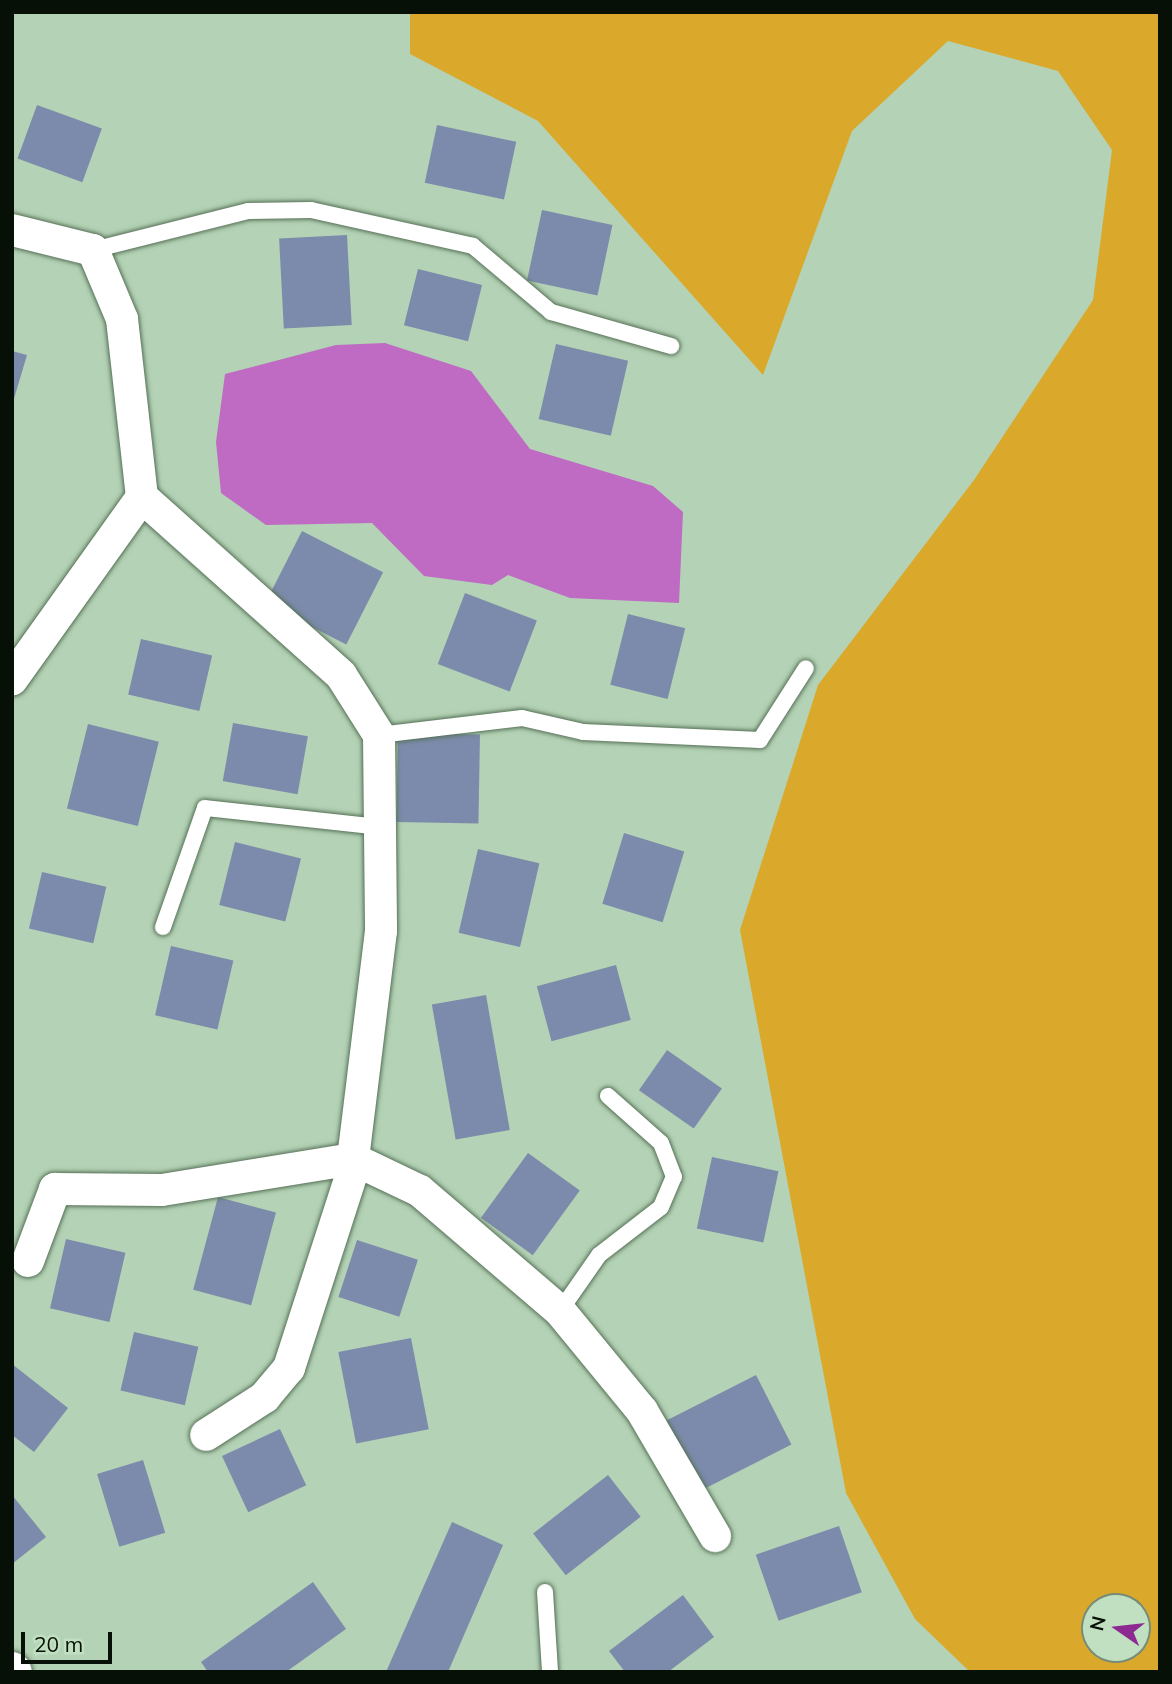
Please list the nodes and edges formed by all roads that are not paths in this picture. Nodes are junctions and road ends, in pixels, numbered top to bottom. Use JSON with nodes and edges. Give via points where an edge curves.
{"nodes":[{"id":1,"x":12,"y":230,"type":"edge"},
{"id":2,"x":93,"y":250,"type":"junction"},
{"id":3,"x":671,"y":345,"type":"dead end"},
{"id":4,"x":142,"y":497,"type":"junction"},
{"id":5,"x":806,"y":668,"type":"dead end"},
{"id":6,"x":12,"y":679,"type":"edge"},
{"id":7,"x":379,"y":735,"type":"junction"},
{"id":8,"x":380,"y":827,"type":"junction"},
{"id":9,"x":163,"y":927,"type":"dead end"},
{"id":10,"x":608,"y":1096,"type":"dead end"},
{"id":11,"x":353,"y":1159,"type":"junction"},
{"id":12,"x":28,"y":1261,"type":"dead end"},
{"id":13,"x":560,"y":1311,"type":"junction"},
{"id":14,"x":206,"y":1435,"type":"dead end"},
{"id":15,"x":715,"y":1536,"type":"dead end"},
{"id":16,"x":545,"y":1592,"type":"dead end"},
{"id":17,"x":550,"y":1672,"type":"edge"}],
"edges":[{"from":1,"to":2,"type":"street"},
{"from":2,"to":3,"type":"lane","via":[[248,211],[311,210],[473,246],[551,312]]},
{"from":2,"to":4,"type":"street","via":[[122,319]]},
{"from":4,"to":6,"type":"street"},
{"from":4,"to":7,"type":"street","via":[[341,675]]},
{"from":5,"to":7,"type":"lane","via":[[760,740],[583,732],[522,718]]},
{"from":7,"to":8,"type":"street"},
{"from":8,"to":9,"type":"lane","via":[[205,808]]},
{"from":8,"to":11,"type":"street","via":[[381,931]]},
{"from":10,"to":13,"type":"lane","via":[[661,1143],[674,1177],[660,1207],[599,1255]]},
{"from":11,"to":12,"type":"street","via":[[162,1190],[55,1189]]},
{"from":11,"to":13,"type":"street","via":[[419,1191]]},
{"from":11,"to":14,"type":"street","via":[[289,1368],[265,1397]]},
{"from":13,"to":15,"type":"street","via":[[642,1411]]},
{"from":16,"to":17,"type":"lane"}]}
